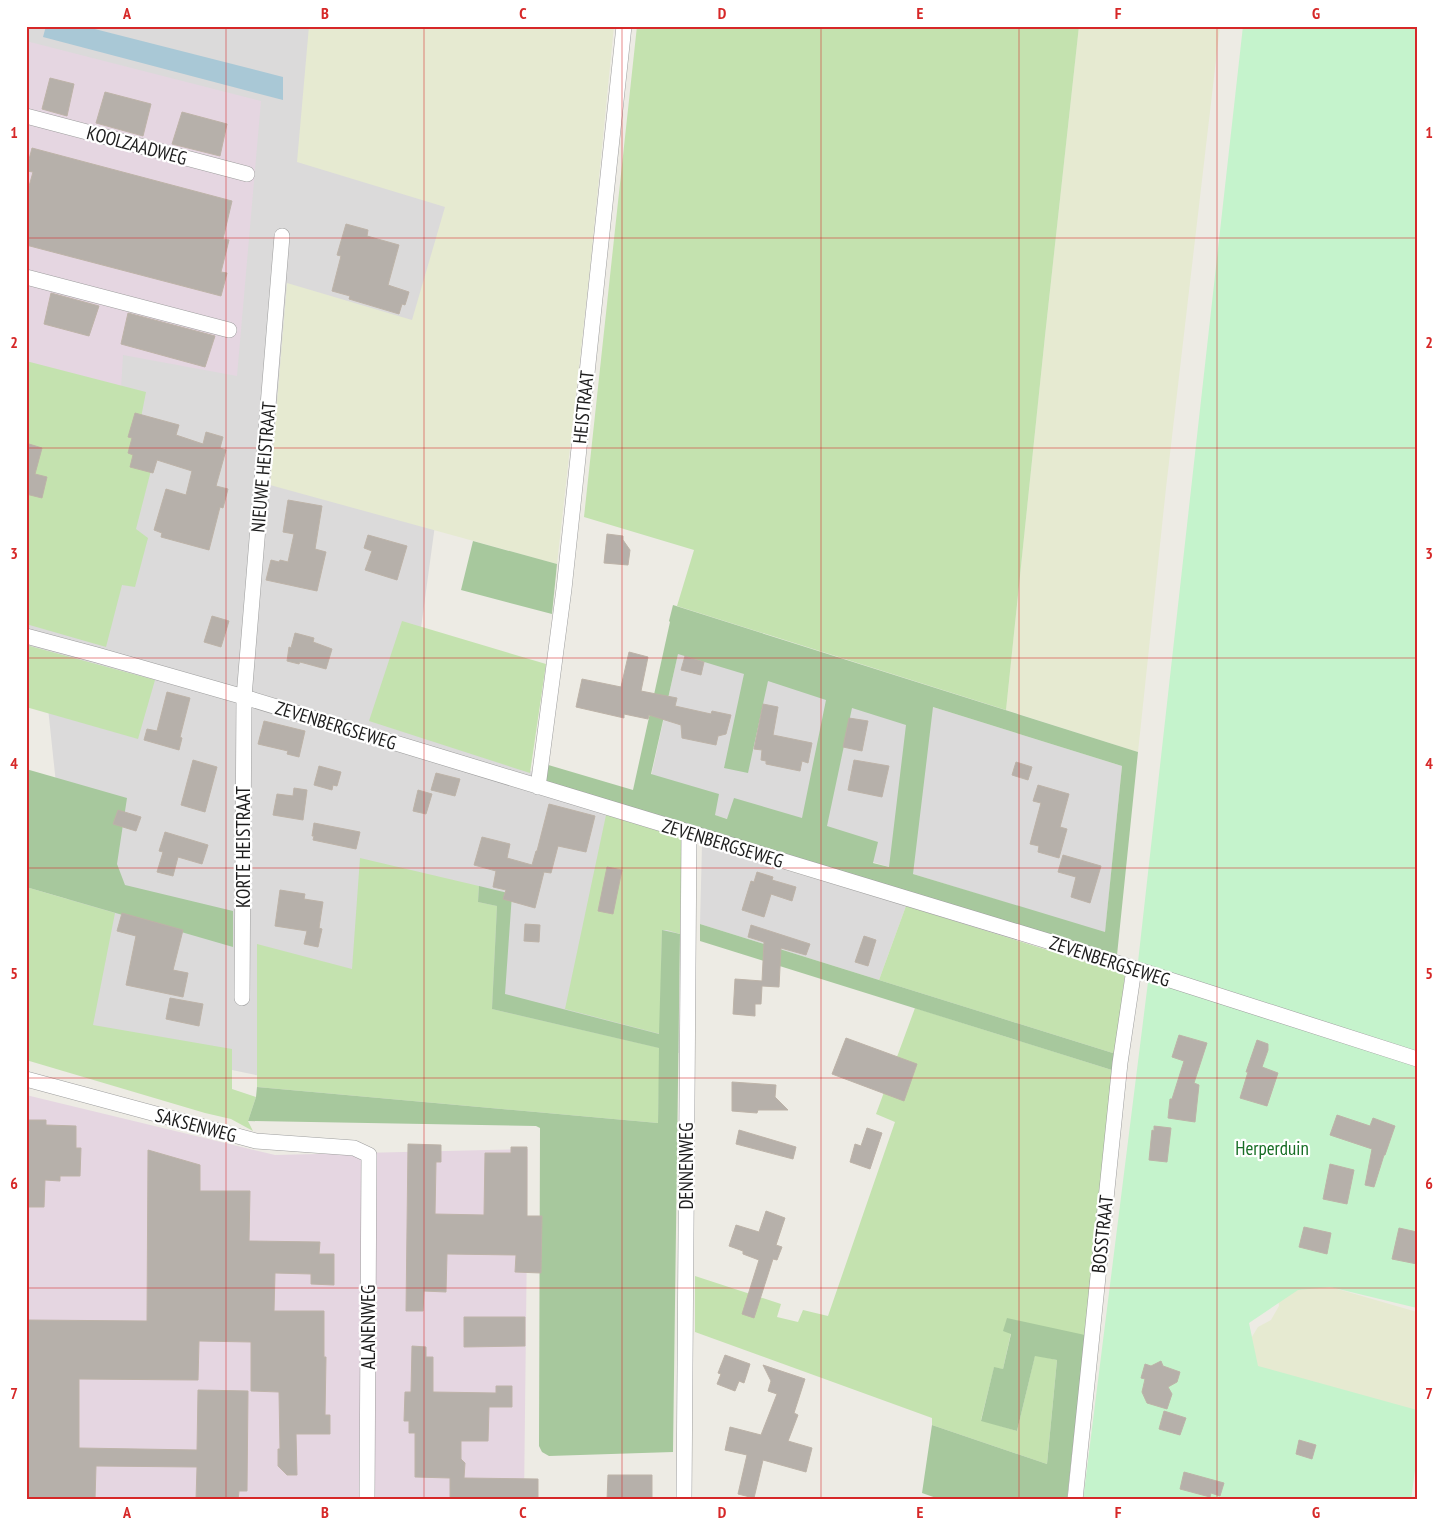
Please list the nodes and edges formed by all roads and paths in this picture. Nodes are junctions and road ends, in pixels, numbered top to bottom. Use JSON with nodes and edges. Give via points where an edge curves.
{"nodes":[{"id":1,"x":624,"y":26,"type":"edge"},
{"id":2,"x":26,"y":116,"type":"edge"},
{"id":3,"x":247,"y":174,"type":"dead end"},
{"id":4,"x":282,"y":236,"type":"dead end"},
{"id":5,"x":26,"y":277,"type":"edge"},
{"id":6,"x":229,"y":330,"type":"dead end"},
{"id":7,"x":26,"y":636,"type":"edge"},
{"id":8,"x":244,"y":697,"type":"junction"},
{"id":9,"x":538,"y":786,"type":"junction"},
{"id":10,"x":689,"y":832,"type":"junction"},
{"id":11,"x":1134,"y":969,"type":"junction"},
{"id":12,"x":242,"y":998,"type":"dead end"},
{"id":13,"x":1417,"y":1059,"type":"edge"},
{"id":14,"x":26,"y":1079,"type":"edge"},
{"id":15,"x":369,"y":1155,"type":"joint"},
{"id":16,"x":367,"y":1500,"type":"edge"},
{"id":17,"x":684,"y":1500,"type":"edge"},
{"id":18,"x":1075,"y":1500,"type":"edge"}],
"edges":[{"from":1,"to":9,"type":"street","name":"HEISTRAAT","via":[[565,579]]},
{"from":2,"to":3,"type":"street","name":"KOOLZAADWEG"},
{"from":4,"to":8,"type":"street","name":"NIEUWE HEISTRAAT"},
{"from":5,"to":6,"type":"street"},
{"from":7,"to":8,"type":"street","name":"ZEVENBERGSEWEG"},
{"from":8,"to":9,"type":"street","name":"ZEVENBERGSEWEG"},
{"from":8,"to":12,"type":"street","name":"KORTE HEISTRAAT"},
{"from":9,"to":10,"type":"street","name":"ZEVENBERGSEWEG"},
{"from":10,"to":11,"type":"street","name":"ZEVENBERGSEWEG"},
{"from":10,"to":17,"type":"street","name":"DENNENWEG"},
{"from":11,"to":13,"type":"street","name":"ZEVENBERGSEWEG"},
{"from":11,"to":18,"type":"street","name":"BOSSTRAAT","via":[[1120,1063]]},
{"from":14,"to":15,"type":"street","name":"SAKSENWEG","via":[[256,1141],[354,1148]]},
{"from":15,"to":16,"type":"street","name":"ALANENWEG"}]}
